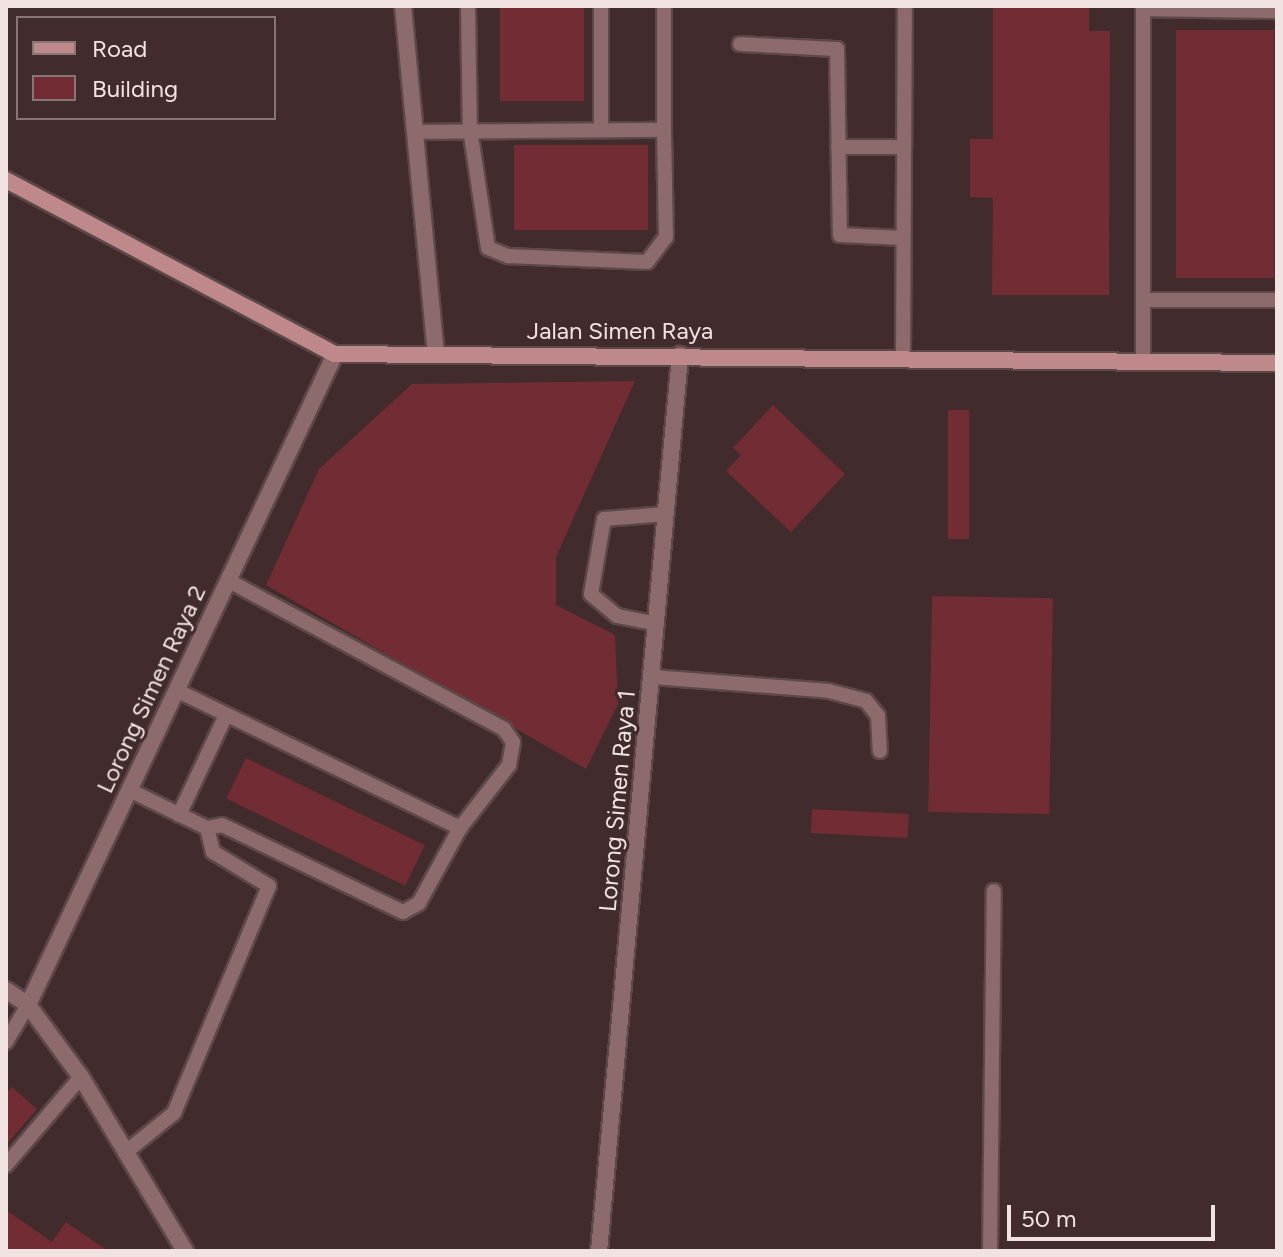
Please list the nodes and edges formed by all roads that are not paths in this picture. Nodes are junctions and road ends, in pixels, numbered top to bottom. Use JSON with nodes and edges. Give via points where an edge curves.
{"nodes":[{"id":1,"x":403,"y":6,"type":"edge"},
{"id":2,"x":468,"y":6,"type":"edge"},
{"id":3,"x":601,"y":6,"type":"edge"},
{"id":4,"x":664,"y":6,"type":"edge"},
{"id":5,"x":905,"y":6,"type":"edge"},
{"id":6,"x":1143,"y":8,"type":"edge"},
{"id":7,"x":1277,"y":11,"type":"edge"},
{"id":8,"x":740,"y":44,"type":"dead end"},
{"id":9,"x":470,"y":129,"type":"junction"},
{"id":10,"x":601,"y":130,"type":"junction"},
{"id":11,"x":664,"y":130,"type":"junction"},
{"id":12,"x":415,"y":132,"type":"junction"},
{"id":13,"x":838,"y":147,"type":"junction"},
{"id":14,"x":904,"y":147,"type":"junction"},
{"id":15,"x":6,"y":180,"type":"edge"},
{"id":16,"x":903,"y":238,"type":"junction"},
{"id":17,"x":1143,"y":300,"type":"junction"},
{"id":18,"x":1277,"y":300,"type":"edge"},
{"id":19,"x":335,"y":354,"type":"junction"},
{"id":20,"x":436,"y":354,"type":"junction"},
{"id":21,"x":680,"y":355,"type":"junction"},
{"id":22,"x":903,"y":358,"type":"junction"},
{"id":23,"x":1143,"y":361,"type":"junction"},
{"id":24,"x":1277,"y":363,"type":"edge"},
{"id":25,"x":666,"y":514,"type":"junction"},
{"id":26,"x":229,"y":581,"type":"junction"},
{"id":27,"x":657,"y":624,"type":"junction"},
{"id":28,"x":653,"y":677,"type":"junction"},
{"id":29,"x":178,"y":691,"type":"junction"},
{"id":30,"x":226,"y":715,"type":"junction"},
{"id":31,"x":880,"y":751,"type":"dead end"},
{"id":32,"x":131,"y":791,"type":"junction"},
{"id":33,"x":179,"y":815,"type":"junction"},
{"id":34,"x":207,"y":828,"type":"junction"},
{"id":35,"x":460,"y":828,"type":"junction"},
{"id":36,"x":994,"y":891,"type":"dead end"},
{"id":37,"x":6,"y":990,"type":"edge"},
{"id":38,"x":28,"y":1005,"type":"junction"},
{"id":39,"x":6,"y":1042,"type":"edge"},
{"id":40,"x":81,"y":1077,"type":"junction"},
{"id":41,"x":126,"y":1152,"type":"junction"},
{"id":42,"x":6,"y":1165,"type":"edge"},
{"id":43,"x":185,"y":1251,"type":"edge"},
{"id":44,"x":599,"y":1251,"type":"edge"},
{"id":45,"x":990,"y":1251,"type":"edge"}],
"edges":[{"from":1,"to":12,"type":"street"},
{"from":2,"to":9,"type":"lane"},
{"from":3,"to":10,"type":"lane"},
{"from":4,"to":11,"type":"lane"},
{"from":5,"to":14,"type":"lane"},
{"from":6,"to":7,"type":"lane"},
{"from":6,"to":17,"type":"lane"},
{"from":8,"to":13,"type":"lane","via":[[837,49]]},
{"from":9,"to":10,"type":"lane"},
{"from":9,"to":11,"type":"lane","via":[[488,248],[508,256],[647,262],[666,237]]},
{"from":9,"to":12,"type":"lane"},
{"from":10,"to":11,"type":"lane"},
{"from":12,"to":20,"type":"street"},
{"from":13,"to":14,"type":"lane"},
{"from":13,"to":16,"type":"lane","via":[[840,235]]},
{"from":14,"to":16,"type":"lane"},
{"from":15,"to":19,"type":"street","name":"Jalan Simen Raya"},
{"from":16,"to":22,"type":"lane"},
{"from":17,"to":18,"type":"lane"},
{"from":17,"to":23,"type":"lane"},
{"from":19,"to":20,"type":"street","name":"Jalan Simen Raya"},
{"from":19,"to":26,"type":"street","name":"Lorong Simen Raya 2"},
{"from":20,"to":21,"type":"street","name":"Jalan Simen Raya"},
{"from":21,"to":22,"type":"street","name":"Jalan Simen Raya"},
{"from":21,"to":25,"type":"street","name":"Lorong Simen Raya 1"},
{"from":22,"to":23,"type":"street","name":"Jalan Simen Raya"},
{"from":23,"to":24,"type":"street","name":"Jalan Simen Raya"},
{"from":25,"to":27,"type":"street","name":"Lorong Simen Raya 1"},
{"from":25,"to":27,"type":"lane","via":[[604,519],[591,594],[617,616]]},
{"from":26,"to":29,"type":"street","name":"Lorong Simen Raya 2"},
{"from":26,"to":35,"type":"lane","via":[[504,729],[513,742],[509,765]]},
{"from":27,"to":28,"type":"street","name":"Lorong Simen Raya 1"},
{"from":28,"to":31,"type":"lane","via":[[829,691],[866,701],[878,716]]},
{"from":28,"to":44,"type":"street","name":"Lorong Simen Raya 1"},
{"from":29,"to":30,"type":"lane"},
{"from":29,"to":32,"type":"street","name":"Lorong Simen Raya 2"},
{"from":30,"to":33,"type":"lane"},
{"from":30,"to":35,"type":"lane"},
{"from":32,"to":33,"type":"lane"},
{"from":32,"to":38,"type":"street","name":"Lorong Simen Raya 2"},
{"from":33,"to":34,"type":"lane"},
{"from":34,"to":35,"type":"lane","via":[[222,825],[403,912],[419,903]]},
{"from":34,"to":41,"type":"lane","via":[[213,852],[262,876],[267,896],[174,1113]]},
{"from":36,"to":45,"type":"lane"},
{"from":37,"to":38,"type":"street"},
{"from":38,"to":39,"type":"lane","name":"Lorong Simen Raya 2"},
{"from":38,"to":40,"type":"street"},
{"from":40,"to":41,"type":"street"},
{"from":40,"to":42,"type":"lane"},
{"from":41,"to":43,"type":"street"}]}
